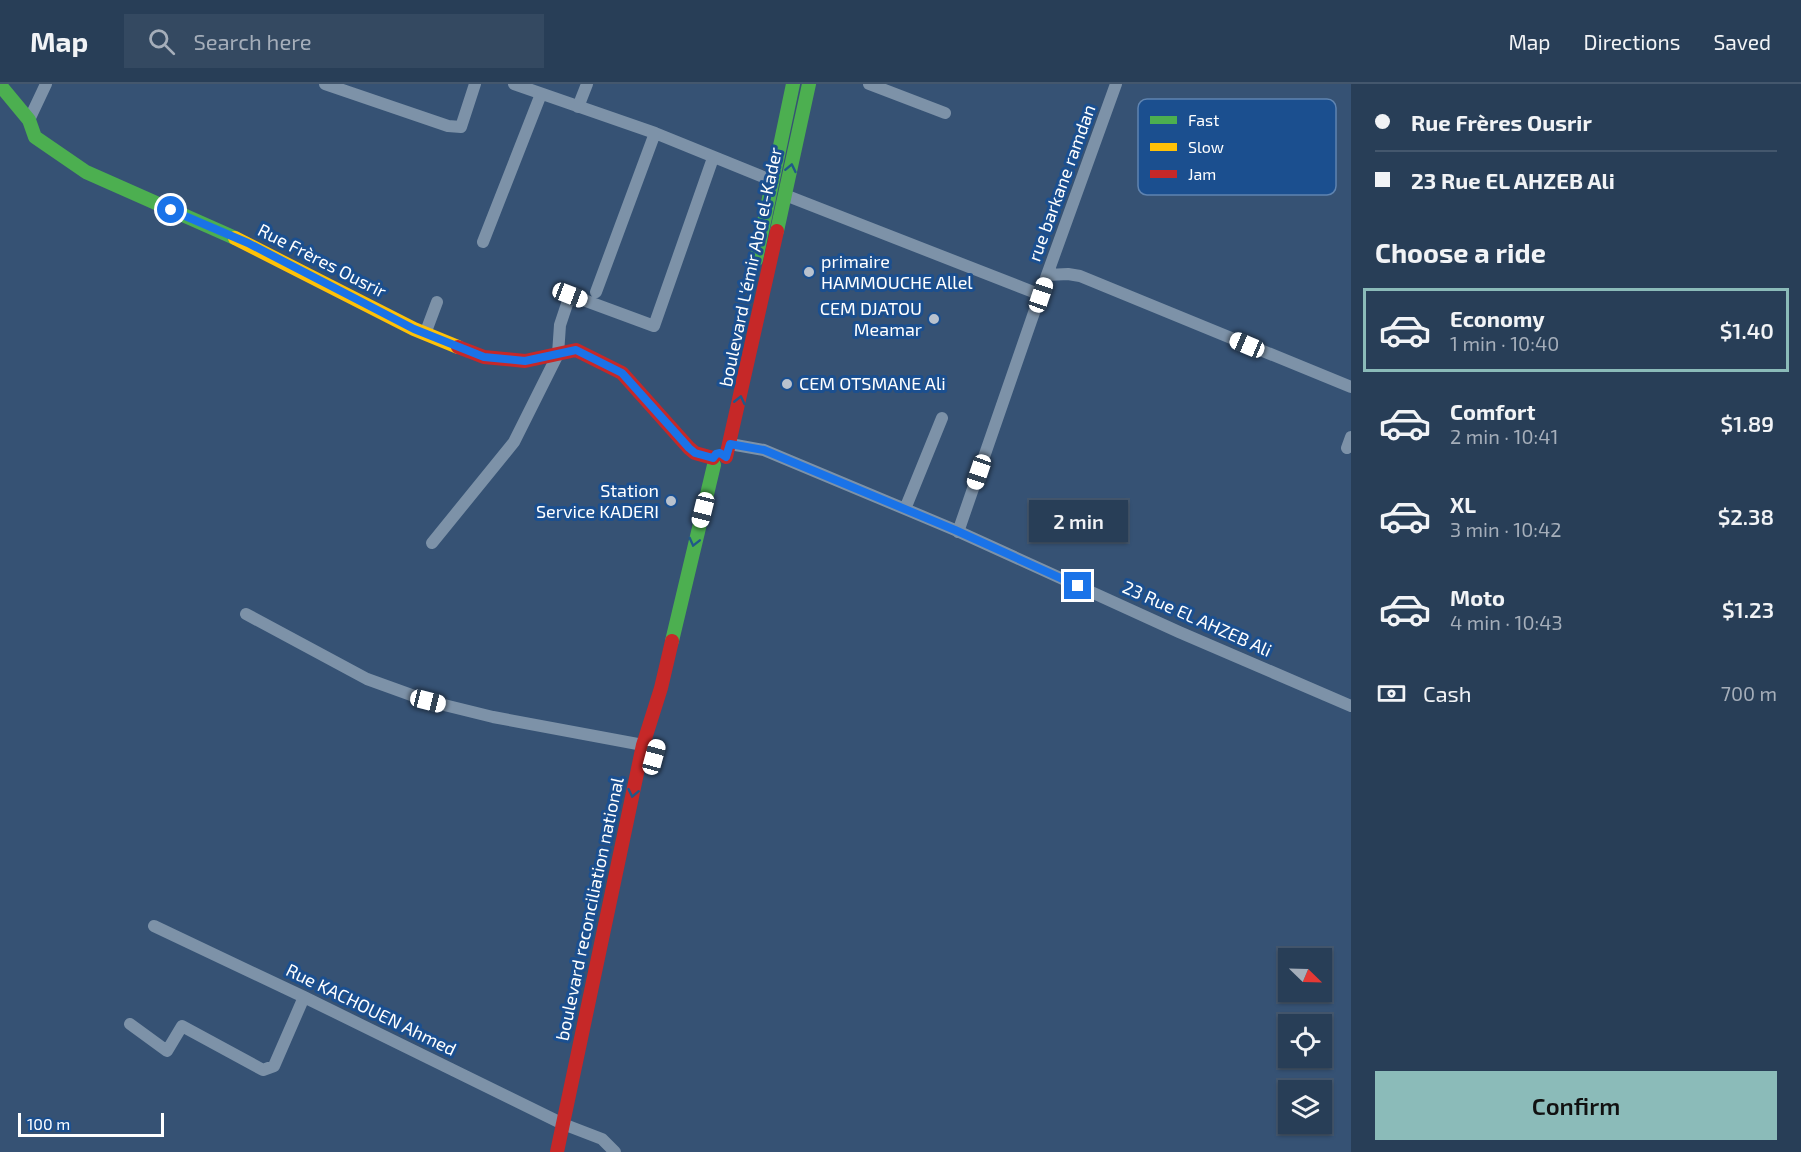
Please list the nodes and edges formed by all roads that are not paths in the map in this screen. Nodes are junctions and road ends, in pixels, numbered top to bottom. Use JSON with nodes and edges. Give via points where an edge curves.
{"nodes":[{"id":1,"x":46,"y":84,"type":"edge"},
{"id":2,"x":325,"y":84,"type":"edge"},
{"id":3,"x":476,"y":84,"type":"edge"},
{"id":4,"x":514,"y":84,"type":"edge"},
{"id":5,"x":586,"y":84,"type":"edge"},
{"id":6,"x":793,"y":84,"type":"edge"},
{"id":7,"x":809,"y":84,"type":"edge"},
{"id":8,"x":869,"y":84,"type":"edge"},
{"id":9,"x":1116,"y":84,"type":"edge"},
{"id":10,"x":0,"y":85,"type":"edge"},
{"id":11,"x":541,"y":94,"type":"junction"},
{"id":12,"x":578,"y":107,"type":"junction"},
{"id":13,"x":945,"y":113,"type":"dead end"},
{"id":14,"x":29,"y":120,"type":"junction"},
{"id":15,"x":655,"y":133,"type":"junction"},
{"id":16,"x":713,"y":158,"type":"junction"},
{"id":17,"x":773,"y":181,"type":"junction"},
{"id":18,"x":785,"y":195,"type":"junction"},
{"id":19,"x":483,"y":242,"type":"dead end"},
{"id":20,"x":1047,"y":275,"type":"junction"},
{"id":21,"x":596,"y":292,"type":"dead end"},
{"id":22,"x":1041,"y":295,"type":"junction"},
{"id":23,"x":437,"y":302,"type":"dead end"},
{"id":24,"x":425,"y":334,"type":"junction"},
{"id":25,"x":558,"y":354,"type":"junction"},
{"id":26,"x":1351,"y":387,"type":"edge"},
{"id":27,"x":942,"y":418,"type":"dead end"},
{"id":28,"x":721,"y":457,"type":"junction"},
{"id":29,"x":905,"y":509,"type":"junction"},
{"id":30,"x":958,"y":532,"type":"junction"},
{"id":31,"x":432,"y":543,"type":"dead end"},
{"id":32,"x":246,"y":614,"type":"dead end"},
{"id":33,"x":685,"y":646,"type":"dead end"},
{"id":34,"x":1351,"y":706,"type":"edge"},
{"id":35,"x":669,"y":708,"type":"dead end"},
{"id":36,"x":660,"y":736,"type":"dead end"},
{"id":37,"x":643,"y":745,"type":"junction"},
{"id":38,"x":652,"y":767,"type":"dead end"},
{"id":39,"x":154,"y":926,"type":"dead end"},
{"id":40,"x":304,"y":997,"type":"junction"},
{"id":41,"x":130,"y":1024,"type":"dead end"},
{"id":42,"x":568,"y":1125,"type":"junction"},
{"id":43,"x":557,"y":1152,"type":"edge"},
{"id":44,"x":568,"y":1152,"type":"edge"},
{"id":45,"x":615,"y":1152,"type":"edge"}],
"edges":[{"from":1,"to":14,"type":"street"},
{"from":2,"to":3,"type":"street","via":[[461,127]]},
{"from":4,"to":11,"type":"street"},
{"from":5,"to":12,"type":"street"},
{"from":6,"to":17,"type":"main road"},
{"from":18,"to":7,"type":"main road","name":"boulevard L'émir Abd el-Kader","one_way":true},
{"from":8,"to":13,"type":"street"},
{"from":9,"to":20,"type":"street","name":"rue barkane ramdan"},
{"from":10,"to":14,"type":"main road","name":"Rue Frères Ousrir"},
{"from":11,"to":12,"type":"street"},
{"from":11,"to":19,"type":"street"},
{"from":12,"to":15,"type":"street"},
{"from":14,"to":24,"type":"main road","name":"Rue Frères Ousrir","via":[[35,137],[86,172],[248,243]]},
{"from":15,"to":16,"type":"street"},
{"from":15,"to":21,"type":"street"},
{"from":16,"to":17,"type":"street"},
{"from":16,"to":25,"type":"street","via":[[654,326],[570,295],[560,325]]},
{"from":17,"to":28,"type":"main road"},
{"from":18,"to":22,"type":"street"},
{"from":28,"to":18,"type":"main road","name":"boulevard L'émir Abd el-Kader","one_way":true},
{"from":20,"to":22,"type":"street","name":"rue barkane ramdan"},
{"from":20,"to":26,"type":"street","via":[[1080,276]]},
{"from":22,"to":30,"type":"street","name":"rue barkane ramdan"},
{"from":23,"to":24,"type":"street"},
{"from":24,"to":25,"type":"main road","name":"Rue Frères Ousrir","via":[[484,357],[525,361]]},
{"from":25,"to":28,"type":"main road","name":"Rue Frères Ousrir","via":[[576,350],[622,373],[689,448],[695,453]]},
{"from":25,"to":31,"type":"street","via":[[514,442]]},
{"from":27,"to":29,"type":"street"},
{"from":28,"to":29,"type":"street","name":"23 Rue EL AHZEB Ali","via":[[764,450]]},
{"from":28,"to":33,"type":"main road"},
{"from":28,"to":37,"type":"main road","name":"boulevard reconciliation national","one_way":true},
{"from":29,"to":30,"type":"street","name":"23 Rue EL AHZEB Ali"},
{"from":30,"to":34,"type":"street","name":"23 Rue EL AHZEB Ali"},
{"from":32,"to":37,"type":"street","via":[[367,679],[428,701]]},
{"from":35,"to":36,"type":"main road"},
{"from":37,"to":42,"type":"main road","name":"boulevard reconciliation national","one_way":true},
{"from":38,"to":42,"type":"main road"},
{"from":39,"to":40,"type":"street","name":"Rue KACHOUEN Ahmed"},
{"from":40,"to":41,"type":"street","via":[[274,1066],[263,1070],[182,1026],[167,1051]]},
{"from":40,"to":42,"type":"street","name":"Rue KACHOUEN Ahmed"},
{"from":42,"to":43,"type":"main road","name":"boulevard reconciliation national"},
{"from":42,"to":44,"type":"main road"},
{"from":42,"to":45,"type":"street","name":"Rue KACHOUEN Ahmed","via":[[602,1139]]}]}
